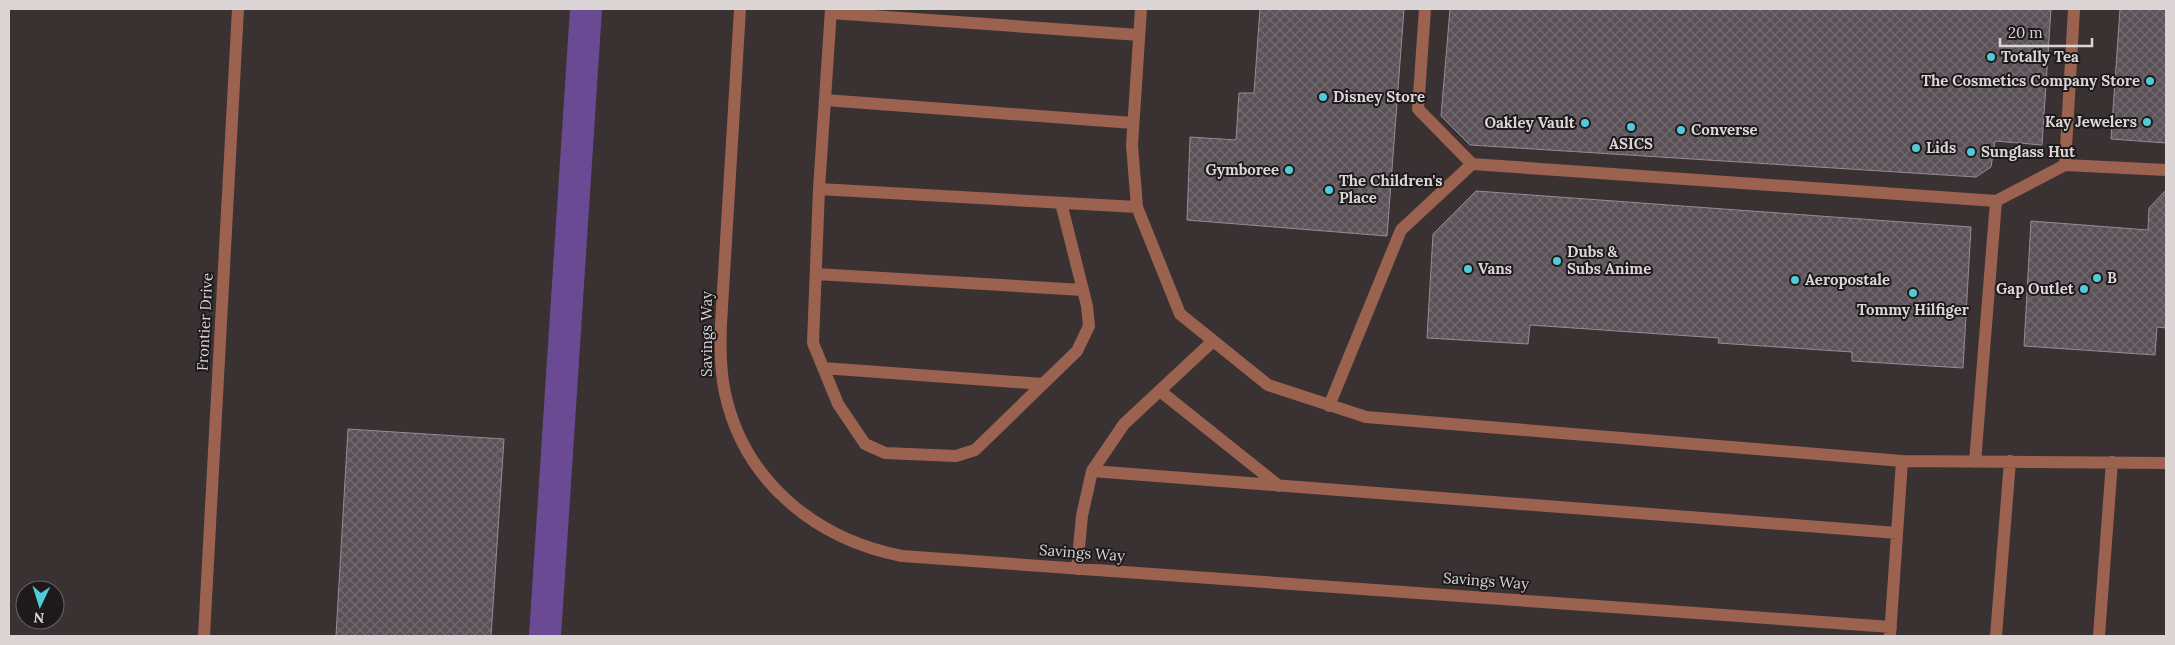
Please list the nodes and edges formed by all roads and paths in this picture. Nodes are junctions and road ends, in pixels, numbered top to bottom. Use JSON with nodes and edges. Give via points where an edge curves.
{"nodes":[{"id":1,"x":238,"y":9,"type":"edge"},
{"id":2,"x":740,"y":9,"type":"edge"},
{"id":3,"x":1141,"y":9,"type":"edge"},
{"id":4,"x":1425,"y":9,"type":"edge"},
{"id":5,"x":2074,"y":9,"type":"edge"},
{"id":6,"x":831,"y":11,"type":"edge"},
{"id":7,"x":1139,"y":35,"type":"junction"},
{"id":8,"x":825,"y":100,"type":"junction"},
{"id":9,"x":1133,"y":123,"type":"junction"},
{"id":10,"x":1472,"y":164,"type":"junction"},
{"id":11,"x":2065,"y":165,"type":"junction"},
{"id":12,"x":2166,"y":170,"type":"edge"},
{"id":13,"x":819,"y":189,"type":"junction"},
{"id":14,"x":1996,"y":202,"type":"junction"},
{"id":15,"x":1061,"y":203,"type":"junction"},
{"id":16,"x":1137,"y":207,"type":"junction"},
{"id":17,"x":816,"y":274,"type":"junction"},
{"id":18,"x":1083,"y":290,"type":"junction"},
{"id":19,"x":1213,"y":341,"type":"junction"},
{"id":20,"x":823,"y":368,"type":"junction"},
{"id":21,"x":1043,"y":384,"type":"junction"},
{"id":22,"x":1160,"y":391,"type":"junction"},
{"id":23,"x":1330,"y":406,"type":"junction"},
{"id":24,"x":1902,"y":461,"type":"junction"},
{"id":25,"x":1975,"y":462,"type":"junction"},
{"id":26,"x":2010,"y":462,"type":"junction"},
{"id":27,"x":2112,"y":462,"type":"junction"},
{"id":28,"x":2166,"y":463,"type":"edge"},
{"id":29,"x":1092,"y":471,"type":"junction"},
{"id":30,"x":1279,"y":486,"type":"junction"},
{"id":31,"x":1897,"y":533,"type":"junction"},
{"id":32,"x":1077,"y":569,"type":"junction"},
{"id":33,"x":1890,"y":631,"type":"edge"},
{"id":34,"x":204,"y":636,"type":"edge"},
{"id":35,"x":1996,"y":636,"type":"edge"},
{"id":36,"x":2098,"y":636,"type":"edge"}],
"edges":[{"from":1,"to":34,"type":"street","name":"Frontier Drive"},
{"from":2,"to":32,"type":"street","name":"Savings Way","via":[[720,360],[736,430],[749,456],[770,485],[798,510],[827,531],[858,545],[902,556]]},
{"from":3,"to":7,"type":"street"},
{"from":4,"to":10,"type":"street","via":[[1418,109]]},
{"from":5,"to":11,"type":"street"},
{"from":6,"to":7,"type":"street"},
{"from":6,"to":8,"type":"street"},
{"from":7,"to":9,"type":"street"},
{"from":8,"to":9,"type":"street"},
{"from":8,"to":13,"type":"street"},
{"from":9,"to":16,"type":"street"},
{"from":10,"to":14,"type":"street"},
{"from":10,"to":23,"type":"street","via":[[1401,230]]},
{"from":11,"to":12,"type":"street"},
{"from":11,"to":14,"type":"street"},
{"from":13,"to":15,"type":"street"},
{"from":13,"to":17,"type":"street"},
{"from":14,"to":25,"type":"street"},
{"from":15,"to":16,"type":"street"},
{"from":15,"to":18,"type":"street"},
{"from":16,"to":19,"type":"street","via":[[1180,314]]},
{"from":17,"to":18,"type":"street"},
{"from":17,"to":20,"type":"street","via":[[813,343]]},
{"from":18,"to":21,"type":"street","via":[[1089,326],[1077,351]]},
{"from":19,"to":22,"type":"street"},
{"from":19,"to":23,"type":"street","via":[[1268,385]]},
{"from":20,"to":21,"type":"street"},
{"from":20,"to":21,"type":"street","via":[[838,404],[866,444],[885,453],[956,456],[975,450]]},
{"from":22,"to":29,"type":"street","via":[[1124,424]]},
{"from":22,"to":30,"type":"street"},
{"from":23,"to":24,"type":"street","via":[[1366,418]]},
{"from":24,"to":25,"type":"street"},
{"from":24,"to":31,"type":"street"},
{"from":25,"to":26,"type":"street"},
{"from":26,"to":27,"type":"street"},
{"from":26,"to":35,"type":"street"},
{"from":27,"to":28,"type":"street"},
{"from":27,"to":36,"type":"street"},
{"from":29,"to":30,"type":"street"},
{"from":29,"to":32,"type":"street","via":[[1082,516]]},
{"from":30,"to":31,"type":"street"},
{"from":31,"to":33,"type":"street"},
{"from":32,"to":33,"type":"street","name":"Savings Way"}]}
